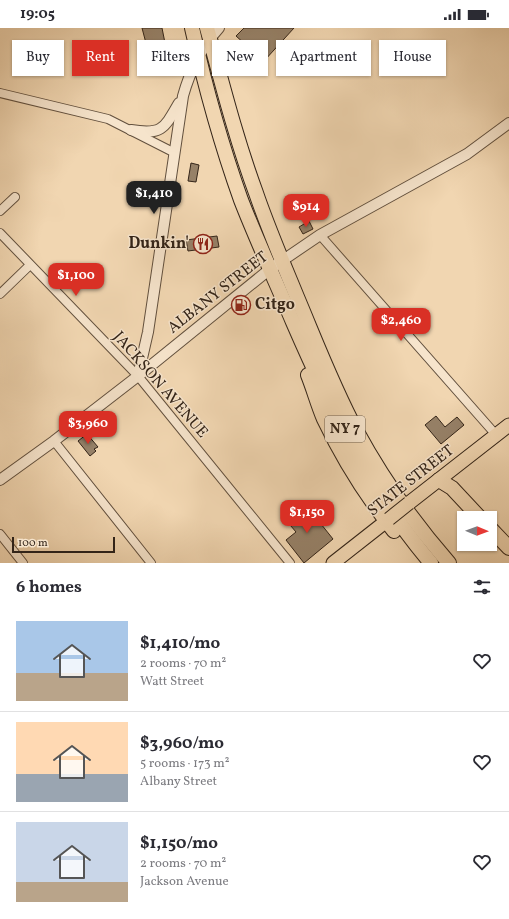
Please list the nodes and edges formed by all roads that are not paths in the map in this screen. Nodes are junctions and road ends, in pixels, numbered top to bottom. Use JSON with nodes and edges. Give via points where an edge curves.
{"nodes":[{"id":1,"x":192,"y":28,"type":"edge"},
{"id":2,"x":212,"y":31,"type":"edge"},
{"id":3,"x":195,"y":40,"type":"edge"},
{"id":4,"x":204,"y":45,"type":"edge"},
{"id":5,"x":189,"y":76,"type":"edge"},
{"id":6,"x":204,"y":76,"type":"edge"},
{"id":7,"x":0,"y":93,"type":"edge"},
{"id":8,"x":183,"y":96,"type":"junction"},
{"id":9,"x":507,"y":128,"type":"edge"},
{"id":10,"x":131,"y":130,"type":"junction"},
{"id":11,"x":173,"y":152,"type":"junction"},
{"id":12,"x":15,"y":197,"type":"dead end"},
{"id":13,"x":0,"y":211,"type":"edge"},
{"id":14,"x":0,"y":233,"type":"edge"},
{"id":15,"x":320,"y":235,"type":"junction"},
{"id":16,"x":283,"y":261,"type":"junction"},
{"id":17,"x":30,"y":265,"type":"junction"},
{"id":18,"x":270,"y":269,"type":"junction"},
{"id":19,"x":277,"y":284,"type":"junction"},
{"id":20,"x":0,"y":294,"type":"edge"},
{"id":21,"x":138,"y":376,"type":"junction"},
{"id":22,"x":509,"y":426,"type":"edge"},
{"id":23,"x":496,"y":436,"type":"junction"},
{"id":24,"x":54,"y":441,"type":"junction"},
{"id":25,"x":0,"y":480,"type":"edge"},
{"id":26,"x":438,"y":480,"type":"junction"},
{"id":27,"x":464,"y":511,"type":"edge"},
{"id":28,"x":473,"y":511,"type":"edge"},
{"id":29,"x":388,"y":520,"type":"junction"},
{"id":30,"x":0,"y":534,"type":"edge"},
{"id":31,"x":497,"y":535,"type":"edge"},
{"id":32,"x":497,"y":543,"type":"edge"},
{"id":33,"x":509,"y":548,"type":"edge"},
{"id":34,"x":509,"y":555,"type":"edge"},
{"id":35,"x":23,"y":563,"type":"edge"},
{"id":36,"x":151,"y":563,"type":"edge"},
{"id":37,"x":290,"y":563,"type":"edge"},
{"id":38,"x":333,"y":563,"type":"edge"},
{"id":39,"x":420,"y":563,"type":"edge"},
{"id":40,"x":431,"y":563,"type":"edge"},
{"id":41,"x":450,"y":563,"type":"edge"}],
"edges":[{"from":1,"to":3,"type":"highway","number":"NY 7"},
{"from":2,"to":4,"type":"street"},
{"from":2,"to":16,"type":"highway","number":"NY 7","via":[[233,125]]},
{"from":5,"to":8,"type":"street"},
{"from":6,"to":18,"type":"highway","number":"NY 7","via":[[241,200]]},
{"from":7,"to":10,"type":"street","via":[[108,119]]},
{"from":8,"to":10,"type":"street","via":[[166,125],[155,131]]},
{"from":8,"to":11,"type":"street"},
{"from":9,"to":15,"type":"street","name":"ALBANY STREET","via":[[467,154]]},
{"from":10,"to":11,"type":"street"},
{"from":11,"to":21,"type":"street","via":[[148,332]]},
{"from":12,"to":13,"type":"street"},
{"from":14,"to":17,"type":"street","name":"JACKSON AVENUE"},
{"from":15,"to":16,"type":"street","name":"ALBANY STREET"},
{"from":15,"to":23,"type":"street"},
{"from":16,"to":18,"type":"street","name":"ALBANY STREET"},
{"from":16,"to":41,"type":"highway","number":"NY 7","via":[[356,430],[411,517]]},
{"from":17,"to":20,"type":"street"},
{"from":17,"to":21,"type":"street","name":"JACKSON AVENUE"},
{"from":18,"to":19,"type":"highway","number":"NY 7"},
{"from":18,"to":21,"type":"street","name":"ALBANY STREET"},
{"from":19,"to":29,"type":"highway","via":[[284,313],[324,418],[343,456]]},
{"from":19,"to":40,"type":"highway","number":"NY 7","via":[[325,392],[379,492],[410,538]]},
{"from":21,"to":24,"type":"street","name":"ALBANY STREET"},
{"from":21,"to":37,"type":"street","name":"JACKSON AVENUE"},
{"from":22,"to":23,"type":"main road","name":"STATE STREET"},
{"from":23,"to":26,"type":"main road","name":"STATE STREET"},
{"from":24,"to":25,"type":"street","name":"ALBANY STREET"},
{"from":24,"to":36,"type":"street"},
{"from":26,"to":27,"type":"highway","via":[[446,493]]},
{"from":26,"to":28,"type":"highway","via":[[452,488]]},
{"from":26,"to":29,"type":"main road","name":"STATE STREET","bridge":true},
{"from":29,"to":38,"type":"main road","name":"STATE STREET"},
{"from":29,"to":39,"type":"highway"},
{"from":30,"to":35,"type":"street"},
{"from":31,"to":33,"type":"highway"},
{"from":32,"to":34,"type":"highway"}]}
